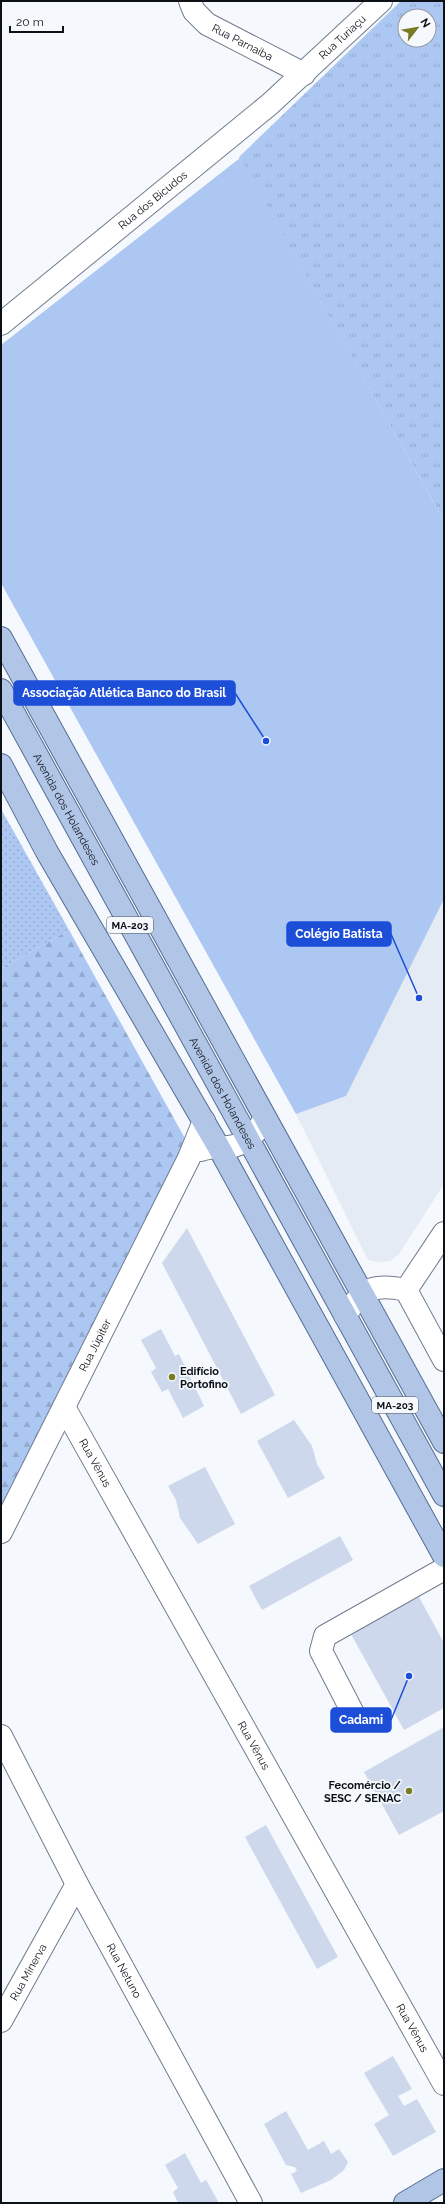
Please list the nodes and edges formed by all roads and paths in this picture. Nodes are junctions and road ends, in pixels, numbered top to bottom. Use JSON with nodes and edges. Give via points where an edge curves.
{"nodes":[{"id":1,"x":190,"y":1,"type":"edge"},
{"id":2,"x":381,"y":1,"type":"edge"},
{"id":3,"x":304,"y":74,"type":"junction"},
{"id":4,"x":1,"y":324,"type":"edge"},
{"id":5,"x":1,"y":638,"type":"edge"},
{"id":6,"x":1,"y":690,"type":"edge"},
{"id":7,"x":7,"y":708,"type":"edge"},
{"id":8,"x":1,"y":765,"type":"edge"},
{"id":9,"x":265,"y":1118,"type":"junction"},
{"id":10,"x":204,"y":1121,"type":"junction"},
{"id":11,"x":248,"y":1139,"type":"junction"},
{"id":12,"x":218,"y":1146,"type":"junction"},
{"id":13,"x":189,"y":1158,"type":"junction"},
{"id":14,"x":444,"y":1233,"type":"edge"},
{"id":15,"x":406,"y":1290,"type":"junction"},
{"id":16,"x":362,"y":1294,"type":"junction"},
{"id":17,"x":345,"y":1315,"type":"junction"},
{"id":18,"x":444,"y":1360,"type":"edge"},
{"id":19,"x":64,"y":1407,"type":"junction"},
{"id":20,"x":444,"y":1442,"type":"edge"},
{"id":21,"x":426,"y":1461,"type":"junction"},
{"id":22,"x":444,"y":1495,"type":"edge"},
{"id":23,"x":427,"y":1525,"type":"junction"},
{"id":24,"x":1,"y":1532,"type":"edge"},
{"id":25,"x":444,"y":1556,"type":"edge"},
{"id":26,"x":444,"y":1569,"type":"edge"},
{"id":27,"x":356,"y":1717,"type":"dead end"},
{"id":28,"x":1,"y":1736,"type":"edge"},
{"id":29,"x":77,"y":1884,"type":"junction"},
{"id":30,"x":94,"y":1916,"type":"junction"},
{"id":31,"x":55,"y":1923,"type":"junction"},
{"id":32,"x":1,"y":2021,"type":"edge"},
{"id":33,"x":444,"y":2084,"type":"edge"},
{"id":34,"x":444,"y":2180,"type":"edge"},
{"id":35,"x":251,"y":2203,"type":"edge"},
{"id":36,"x":405,"y":2203,"type":"edge"}],
"edges":[{"from":1,"to":3,"type":"street","name":"Rua Parnaíba","via":[[194,11],[207,24]]},
{"from":2,"to":3,"type":"street","name":"Rua Turiaçu"},
{"from":3,"to":4,"type":"street","name":"Rua dos Bicudos"},
{"from":5,"to":9,"type":"main road","number":"MA-203"},
{"from":6,"to":7,"type":"main road","name":"Avenida dos Holandeses","number":"MA-203"},
{"from":7,"to":11,"type":"main road","name":"Avenida dos Holandeses","number":"MA-203"},
{"from":8,"to":10,"type":"main road","via":[[47,852]]},
{"from":9,"to":11,"type":"street"},
{"from":9,"to":16,"type":"main road","number":"MA-203"},
{"from":10,"to":12,"type":"main road"},
{"from":10,"to":13,"type":"street","name":"Rua Júpiter"},
{"from":11,"to":12,"type":"street","via":[[236,1145]]},
{"from":11,"to":17,"type":"main road","name":"Avenida dos Holandeses","number":"MA-203"},
{"from":12,"to":13,"type":"street","via":[[202,1150]]},
{"from":12,"to":23,"type":"main road"},
{"from":13,"to":19,"type":"street","name":"Rua Júpiter"},
{"from":14,"to":15,"type":"street"},
{"from":15,"to":16,"type":"street","via":[[383,1286]]},
{"from":15,"to":18,"type":"street"},
{"from":16,"to":17,"type":"street"},
{"from":16,"to":20,"type":"main road","number":"MA-203"},
{"from":17,"to":21,"type":"main road","name":"Avenida dos Holandeses","number":"MA-203"},
{"from":19,"to":24,"type":"street","name":"Rua Júpiter"},
{"from":19,"to":33,"type":"street","name":"Rua Vênus"},
{"from":21,"to":22,"type":"main road","name":"Avenida dos Holandeses","number":"MA-203"},
{"from":21,"to":23,"type":"main road","via":[[424,1493]]},
{"from":23,"to":25,"type":"main road"},
{"from":26,"to":27,"type":"street","via":[[325,1636],[321,1651]]},
{"from":28,"to":29,"type":"street","name":"Rua Netuno"},
{"from":29,"to":30,"type":"street","name":"Rua Netuno"},
{"from":29,"to":31,"type":"street","name":"Rua Minerva"},
{"from":30,"to":31,"type":"street","name":"Rua Minerva","via":[[77,1910],[64,1915]]},
{"from":30,"to":35,"type":"street","name":"Rua Netuno"},
{"from":31,"to":32,"type":"street","name":"Rua Minerva"},
{"from":34,"to":36,"type":"main road"}]}
